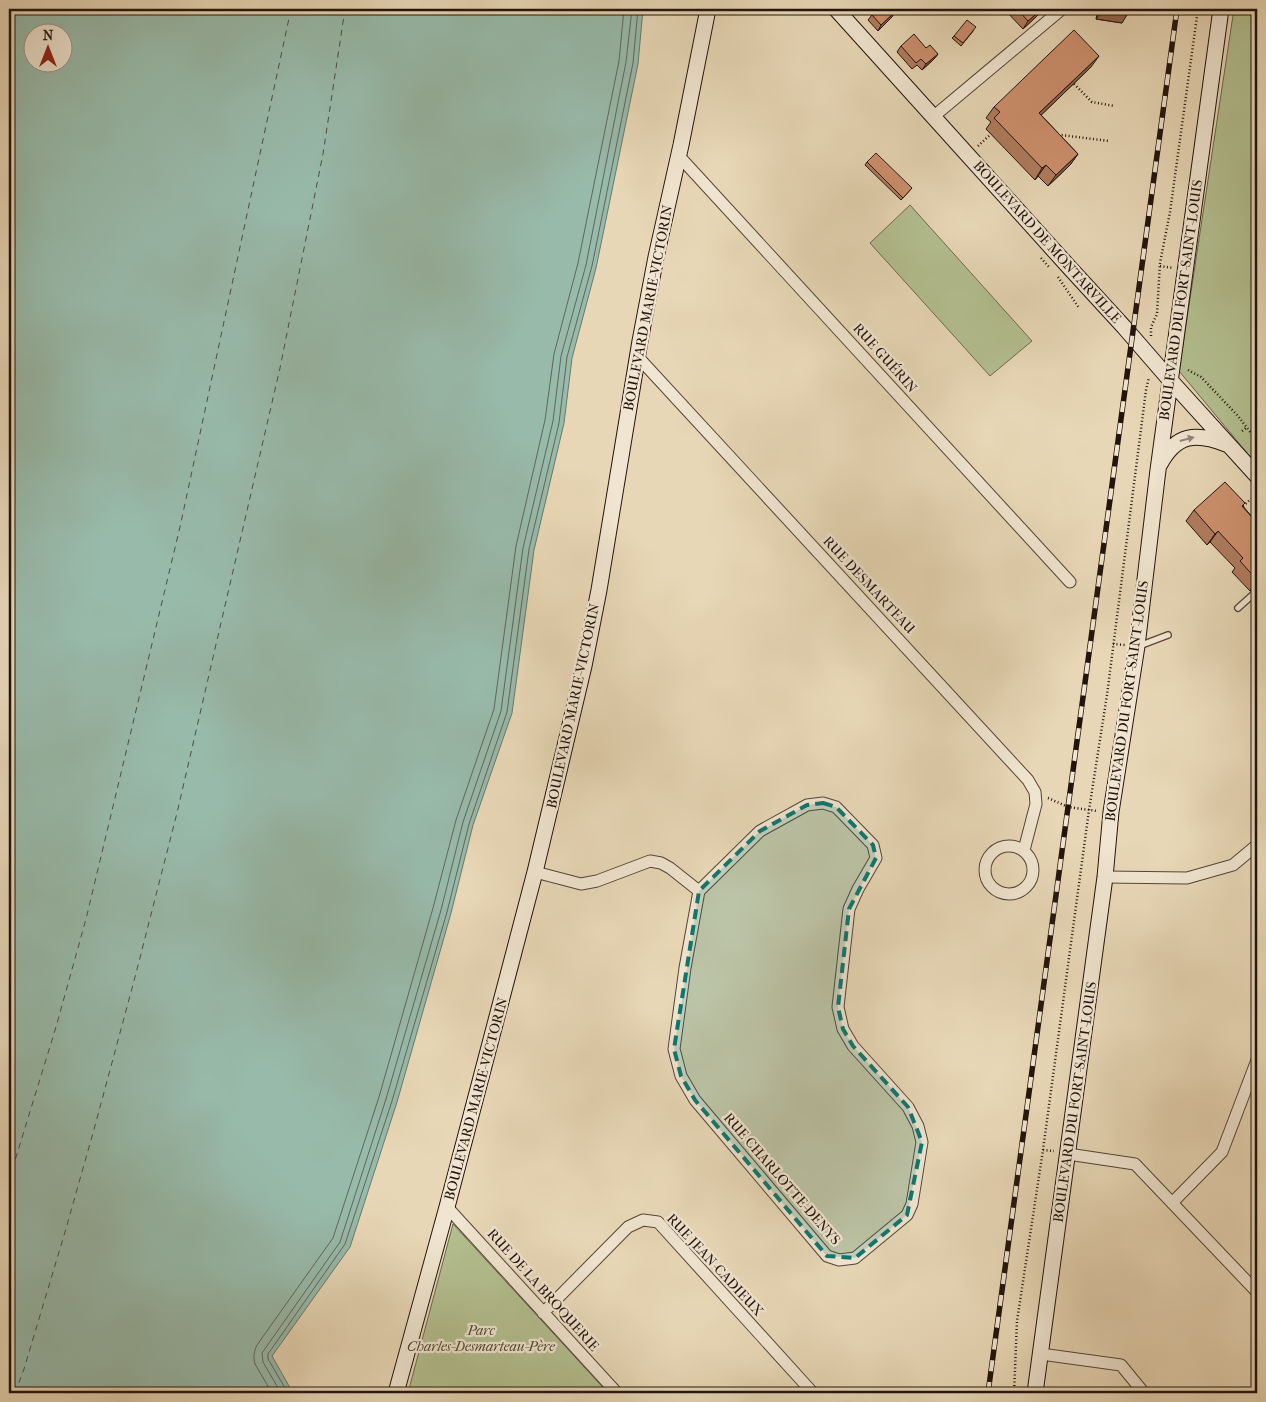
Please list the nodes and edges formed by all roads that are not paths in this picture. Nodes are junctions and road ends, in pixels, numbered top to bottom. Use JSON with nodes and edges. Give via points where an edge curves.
{"nodes":[{"id":1,"x":708,"y":9,"type":"edge"},
{"id":2,"x":836,"y":9,"type":"edge"},
{"id":3,"x":1062,"y":9,"type":"edge"},
{"id":4,"x":1221,"y":9,"type":"edge"},
{"id":5,"x":934,"y":117,"type":"junction"},
{"id":6,"x":678,"y":155,"type":"junction"},
{"id":7,"x":637,"y":356,"type":"junction"},
{"id":8,"x":1170,"y":380,"type":"junction"},
{"id":9,"x":1230,"y":446,"type":"junction"},
{"id":10,"x":1158,"y":470,"type":"junction"},
{"id":11,"x":1257,"y":476,"type":"edge"},
{"id":12,"x":1070,"y":582,"type":"dead end"},
{"id":13,"x":1257,"y":591,"type":"edge"},
{"id":14,"x":1238,"y":608,"type":"dead end"},
{"id":15,"x":1168,"y":635,"type":"dead end"},
{"id":16,"x":1137,"y":646,"type":"junction"},
{"id":17,"x":1257,"y":845,"type":"edge"},
{"id":18,"x":1024,"y":850,"type":"junction"},
{"id":19,"x":536,"y":872,"type":"junction"},
{"id":20,"x":1105,"y":878,"type":"junction"},
{"id":21,"x":699,"y":891,"type":"junction"},
{"id":22,"x":1257,"y":1060,"type":"edge"},
{"id":23,"x":1068,"y":1154,"type":"junction"},
{"id":24,"x":1172,"y":1203,"type":"junction"},
{"id":25,"x":448,"y":1207,"type":"junction"},
{"id":26,"x":1257,"y":1292,"type":"edge"},
{"id":27,"x":543,"y":1313,"type":"junction"},
{"id":28,"x":1041,"y":1354,"type":"junction"},
{"id":29,"x":396,"y":1393,"type":"edge"},
{"id":30,"x":617,"y":1393,"type":"edge"},
{"id":31,"x":813,"y":1393,"type":"edge"},
{"id":32,"x":1035,"y":1393,"type":"edge"},
{"id":33,"x":1144,"y":1393,"type":"edge"}],
"edges":[{"from":1,"to":6,"type":"street","name":"BOULEVARD MARIE-VICTORIN"},
{"from":2,"to":5,"type":"street","name":"BOULEVARD DE MONTARVILLE"},
{"from":3,"to":5,"type":"street"},
{"from":4,"to":8,"type":"street","name":"BOULEVARD DU FORT-SAINT-LOUIS"},
{"from":5,"to":8,"type":"street","name":"BOULEVARD DE MONTARVILLE"},
{"from":6,"to":7,"type":"street","name":"BOULEVARD MARIE-VICTORIN"},
{"from":6,"to":12,"type":"street","name":"RUE GUÉRIN"},
{"from":7,"to":18,"type":"street","name":"RUE DESMARTEAU","via":[[1028,780],[1035,792],[1036,804]]},
{"from":7,"to":19,"type":"street","name":"BOULEVARD MARIE-VICTORIN","via":[[599,590]]},
{"from":8,"to":9,"type":"street","name":"BOULEVARD DE MONTARVILLE"},
{"from":8,"to":10,"type":"street","name":"BOULEVARD DU FORT-SAINT-LOUIS"},
{"from":10,"to":9,"type":"street","one_way":true,"via":[[1170,448],[1186,438],[1208,438]]},
{"from":9,"to":11,"type":"street","name":"BOULEVARD DE MONTARVILLE"},
{"from":10,"to":16,"type":"street","name":"BOULEVARD DU FORT-SAINT-LOUIS"},
{"from":13,"to":14,"type":"lane"},
{"from":15,"to":16,"type":"lane"},
{"from":16,"to":20,"type":"street","name":"BOULEVARD DU FORT-SAINT-LOUIS","via":[[1111,812]]},
{"from":17,"to":20,"type":"street","via":[[1233,866],[1187,878]]},
{"from":18,"to":18,"type":"street","via":[[1016,846],[1001,846],[988,856],[984,871],[996,891],[1012,894],[1027,886],[1034,872],[1033,863]]},
{"from":19,"to":21,"type":"street","via":[[581,884],[650,861],[670,868]]},
{"from":19,"to":25,"type":"street","name":"BOULEVARD MARIE-VICTORIN"},
{"from":20,"to":23,"type":"street","name":"BOULEVARD DU FORT-SAINT-LOUIS"},
{"from":21,"to":21,"type":"street","name":"RUE CHARLOTTE-DENYS","via":[[760,831],[808,805],[823,803],[836,807],[873,845],[876,858],[849,908],[838,1007],[843,1029],[853,1046],[908,1106],[922,1142],[912,1204],[907,1215],[855,1258],[839,1260],[827,1256],[695,1100],[682,1076],[674,1049]]},
{"from":22,"to":24,"type":"street","via":[[1222,1152]]},
{"from":23,"to":24,"type":"street","via":[[1135,1164]]},
{"from":23,"to":28,"type":"street","name":"BOULEVARD DU FORT-SAINT-LOUIS"},
{"from":24,"to":26,"type":"street"},
{"from":25,"to":27,"type":"street","name":"RUE DE LA BROQUERIE"},
{"from":25,"to":29,"type":"street","name":"BOULEVARD MARIE-VICTORIN"},
{"from":27,"to":30,"type":"street","name":"RUE DE LA BROQUERIE"},
{"from":27,"to":31,"type":"street","name":"RUE JEAN-CADIEUX","via":[[628,1227],[643,1220],[658,1222]]},
{"from":28,"to":32,"type":"street","name":"BOULEVARD DU FORT-SAINT-LOUIS"},
{"from":28,"to":33,"type":"street","via":[[1121,1365]]}]}
